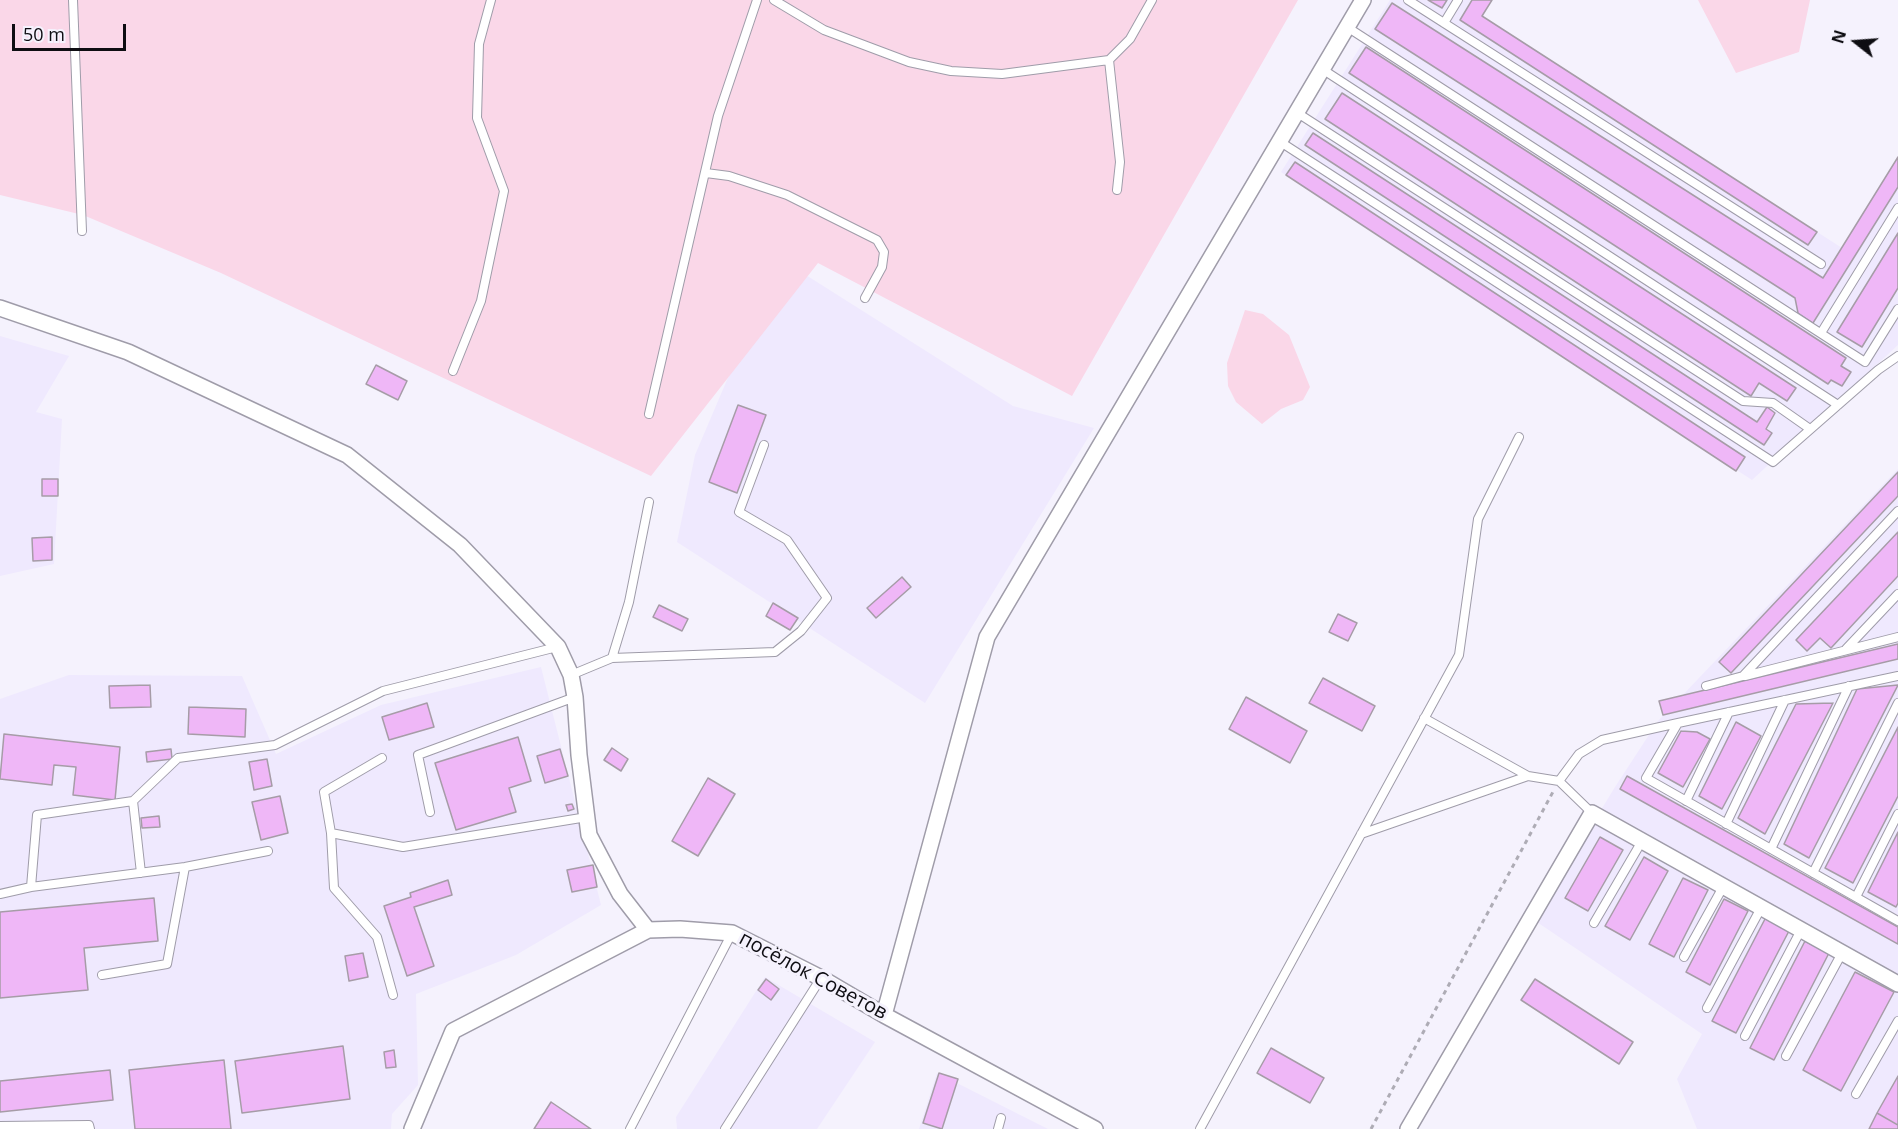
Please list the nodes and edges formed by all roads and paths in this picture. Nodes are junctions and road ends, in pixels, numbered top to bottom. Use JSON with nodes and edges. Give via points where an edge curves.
{"nodes":[{"id":1,"x":73,"y":0,"type":"edge"},
{"id":2,"x":491,"y":0,"type":"edge"},
{"id":3,"x":757,"y":0,"type":"edge"},
{"id":4,"x":774,"y":0,"type":"edge"},
{"id":5,"x":1152,"y":0,"type":"edge"},
{"id":6,"x":1363,"y":0,"type":"edge"},
{"id":7,"x":1408,"y":0,"type":"edge"},
{"id":8,"x":1458,"y":0,"type":"edge"},
{"id":9,"x":1444,"y":23,"type":"junction"},
{"id":10,"x":1347,"y":27,"type":"junction"},
{"id":11,"x":1109,"y":60,"type":"junction"},
{"id":12,"x":1322,"y":69,"type":"junction"},
{"id":13,"x":1296,"y":112,"type":"junction"},
{"id":14,"x":1279,"y":141,"type":"junction"},
{"id":15,"x":706,"y":173,"type":"junction"},
{"id":16,"x":1118,"y":190,"type":"dead end"},
{"id":17,"x":1898,"y":208,"type":"edge"},
{"id":18,"x":82,"y":231,"type":"dead end"},
{"id":19,"x":1821,"y":264,"type":"dead end"},
{"id":20,"x":865,"y":297,"type":"dead end"},
{"id":21,"x":0,"y":308,"type":"edge"},
{"id":22,"x":1898,"y":309,"type":"edge"},
{"id":23,"x":1821,"y":333,"type":"junction"},
{"id":24,"x":1898,"y":356,"type":"edge"},
{"id":25,"x":1865,"y":362,"type":"junction"},
{"id":26,"x":1878,"y":370,"type":"junction"},
{"id":27,"x":453,"y":371,"type":"dead end"},
{"id":28,"x":1838,"y":405,"type":"junction"},
{"id":29,"x":649,"y":414,"type":"dead end"},
{"id":30,"x":1810,"y":429,"type":"junction"},
{"id":31,"x":1519,"y":437,"type":"dead end"},
{"id":32,"x":764,"y":445,"type":"dead end"},
{"id":33,"x":648,"y":502,"type":"dead end"},
{"id":34,"x":1898,"y":511,"type":"edge"},
{"id":35,"x":1898,"y":594,"type":"edge"},
{"id":36,"x":1898,"y":636,"type":"edge"},
{"id":37,"x":558,"y":647,"type":"junction"},
{"id":38,"x":1845,"y":650,"type":"junction"},
{"id":39,"x":612,"y":658,"type":"junction"},
{"id":40,"x":571,"y":675,"type":"junction"},
{"id":41,"x":1743,"y":676,"type":"junction"},
{"id":42,"x":1898,"y":676,"type":"edge"},
{"id":43,"x":1706,"y":686,"type":"dead end"},
{"id":44,"x":1850,"y":686,"type":"junction"},
{"id":45,"x":575,"y":697,"type":"junction"},
{"id":46,"x":1785,"y":700,"type":"junction"},
{"id":47,"x":1898,"y":703,"type":"edge"},
{"id":48,"x":1729,"y":712,"type":"junction"},
{"id":49,"x":1424,"y":718,"type":"junction"},
{"id":50,"x":1678,"y":723,"type":"junction"},
{"id":51,"x":382,"y":758,"type":"dead end"},
{"id":52,"x":1528,"y":776,"type":"junction"},
{"id":53,"x":1558,"y":781,"type":"junction"},
{"id":54,"x":133,"y":801,"type":"junction"},
{"id":55,"x":1686,"y":801,"type":"junction"},
{"id":56,"x":430,"y":812,"type":"dead end"},
{"id":57,"x":1592,"y":813,"type":"junction"},
{"id":58,"x":1898,"y":814,"type":"edge"},
{"id":59,"x":587,"y":817,"type":"junction"},
{"id":60,"x":1726,"y":824,"type":"junction"},
{"id":61,"x":331,"y":833,"type":"junction"},
{"id":62,"x":1361,"y":834,"type":"junction"},
{"id":63,"x":1642,"y":841,"type":"junction"},
{"id":64,"x":1771,"y":849,"type":"junction"},
{"id":65,"x":268,"y":851,"type":"dead end"},
{"id":66,"x":184,"y":867,"type":"junction"},
{"id":67,"x":141,"y":873,"type":"junction"},
{"id":68,"x":1813,"y":873,"type":"junction"},
{"id":69,"x":1723,"y":886,"type":"junction"},
{"id":70,"x":31,"y":887,"type":"junction"},
{"id":71,"x":0,"y":894,"type":"edge"},
{"id":72,"x":1856,"y":897,"type":"junction"},
{"id":73,"x":1761,"y":908,"type":"junction"},
{"id":74,"x":1897,"y":919,"type":"edge"},
{"id":75,"x":1594,"y":923,"type":"dead end"},
{"id":76,"x":648,"y":930,"type":"junction"},
{"id":77,"x":1802,"y":930,"type":"junction"},
{"id":78,"x":732,"y":933,"type":"junction"},
{"id":79,"x":1842,"y":953,"type":"junction"},
{"id":80,"x":1684,"y":957,"type":"dead end"},
{"id":81,"x":102,"y":975,"type":"dead end"},
{"id":82,"x":821,"y":978,"type":"junction"},
{"id":83,"x":1898,"y":984,"type":"edge"},
{"id":84,"x":393,"y":995,"type":"dead end"},
{"id":85,"x":1707,"y":1008,"type":"dead end"},
{"id":86,"x":885,"y":1015,"type":"junction"},
{"id":87,"x":1898,"y":1021,"type":"edge"},
{"id":88,"x":1745,"y":1036,"type":"dead end"},
{"id":89,"x":1786,"y":1056,"type":"dead end"},
{"id":90,"x":1856,"y":1094,"type":"dead end"},
{"id":91,"x":1001,"y":1118,"type":"dead end"},
{"id":92,"x":0,"y":1126,"type":"edge"},
{"id":93,"x":90,"y":1129,"type":"edge"},
{"id":94,"x":412,"y":1129,"type":"edge"},
{"id":95,"x":630,"y":1129,"type":"edge"},
{"id":96,"x":724,"y":1129,"type":"edge"},
{"id":97,"x":998,"y":1129,"type":"edge"},
{"id":98,"x":1095,"y":1129,"type":"edge"},
{"id":99,"x":1200,"y":1129,"type":"edge"},
{"id":100,"x":1371,"y":1129,"type":"edge"},
{"id":101,"x":1408,"y":1129,"type":"edge"}],
"edges":[{"from":1,"to":18,"type":"lane"},
{"from":2,"to":27,"type":"lane","via":[[480,44],[477,118],[504,191],[481,301]]},
{"from":3,"to":15,"type":"lane","via":[[718,116]]},
{"from":4,"to":11,"type":"lane","via":[[824,30],[909,62],[951,71],[1002,74]]},
{"from":5,"to":11,"type":"lane","via":[[1130,39]]},
{"from":6,"to":10,"type":"street"},
{"from":7,"to":9,"type":"lane"},
{"from":8,"to":9,"type":"lane"},
{"from":9,"to":19,"type":"lane"},
{"from":10,"to":12,"type":"street"},
{"from":10,"to":23,"type":"lane"},
{"from":11,"to":16,"type":"lane","via":[[1120,162]]},
{"from":12,"to":13,"type":"street"},
{"from":12,"to":28,"type":"lane"},
{"from":13,"to":14,"type":"street"},
{"from":13,"to":30,"type":"lane","via":[[1743,401],[1773,403]]},
{"from":14,"to":30,"type":"lane","via":[[1773,462]]},
{"from":14,"to":86,"type":"street","via":[[987,637]]},
{"from":15,"to":20,"type":"lane","via":[[729,176],[787,195],[877,240],[884,252],[882,267]]},
{"from":15,"to":29,"type":"lane"},
{"from":17,"to":23,"type":"lane"},
{"from":21,"to":37,"type":"street","via":[[128,352],[347,455],[460,545]]},
{"from":22,"to":25,"type":"lane"},
{"from":23,"to":25,"type":"lane"},
{"from":24,"to":26,"type":"lane"},
{"from":25,"to":26,"type":"lane"},
{"from":26,"to":28,"type":"lane"},
{"from":28,"to":30,"type":"lane"},
{"from":31,"to":49,"type":"lane","via":[[1478,519],[1459,655]]},
{"from":32,"to":39,"type":"lane","via":[[739,512],[787,540],[827,598],[801,631],[775,652]]},
{"from":33,"to":39,"type":"lane","via":[[629,602]]},
{"from":34,"to":41,"type":"lane"},
{"from":35,"to":38,"type":"lane"},
{"from":36,"to":38,"type":"lane"},
{"from":37,"to":40,"type":"street"},
{"from":37,"to":54,"type":"lane","via":[[383,691],[275,745],[178,758]]},
{"from":38,"to":41,"type":"lane"},
{"from":39,"to":40,"type":"lane"},
{"from":40,"to":45,"type":"street"},
{"from":41,"to":43,"type":"lane"},
{"from":42,"to":44,"type":"lane"},
{"from":44,"to":46,"type":"lane"},
{"from":44,"to":64,"type":"lane"},
{"from":45,"to":56,"type":"lane","via":[[418,755]]},
{"from":45,"to":59,"type":"street"},
{"from":46,"to":48,"type":"lane"},
{"from":46,"to":60,"type":"lane"},
{"from":47,"to":68,"type":"lane"},
{"from":48,"to":50,"type":"lane"},
{"from":48,"to":55,"type":"lane"},
{"from":49,"to":52,"type":"lane"},
{"from":49,"to":62,"type":"lane"},
{"from":50,"to":53,"type":"lane","via":[[1602,741],[1580,754]]},
{"from":50,"to":55,"type":"lane","via":[[1646,778]]},
{"from":51,"to":61,"type":"lane","via":[[324,792]]},
{"from":52,"to":53,"type":"lane"},
{"from":52,"to":62,"type":"lane"},
{"from":53,"to":57,"type":"lane"},
{"from":53,"to":100,"type":"path"},
{"from":54,"to":67,"type":"lane"},
{"from":54,"to":70,"type":"lane","via":[[37,815]]},
{"from":55,"to":60,"type":"lane"},
{"from":57,"to":63,"type":"street"},
{"from":57,"to":101,"type":"street"},
{"from":58,"to":72,"type":"lane"},
{"from":59,"to":61,"type":"lane","via":[[403,847]]},
{"from":59,"to":76,"type":"street","via":[[589,835],[620,894]]},
{"from":60,"to":64,"type":"lane"},
{"from":61,"to":84,"type":"lane","via":[[334,888],[377,937]]},
{"from":62,"to":99,"type":"lane"},
{"from":63,"to":69,"type":"street"},
{"from":63,"to":75,"type":"lane"},
{"from":64,"to":68,"type":"lane"},
{"from":65,"to":66,"type":"lane"},
{"from":66,"to":67,"type":"lane"},
{"from":66,"to":81,"type":"lane","via":[[167,964]]},
{"from":67,"to":70,"type":"lane"},
{"from":68,"to":72,"type":"lane"},
{"from":69,"to":73,"type":"street"},
{"from":69,"to":80,"type":"lane"},
{"from":70,"to":71,"type":"lane"},
{"from":72,"to":74,"type":"lane"},
{"from":73,"to":77,"type":"street"},
{"from":73,"to":85,"type":"lane"},
{"from":76,"to":78,"type":"street","name":"посёлок Советов"},
{"from":76,"to":94,"type":"street","name":"посёлок Советов","via":[[453,1031]]},
{"from":77,"to":79,"type":"street"},
{"from":77,"to":88,"type":"lane"},
{"from":78,"to":82,"type":"street","name":"посёлок Советов"},
{"from":78,"to":95,"type":"lane"},
{"from":79,"to":83,"type":"street"},
{"from":79,"to":89,"type":"lane"},
{"from":82,"to":86,"type":"street","name":"посёлок Советов"},
{"from":82,"to":96,"type":"lane"},
{"from":86,"to":98,"type":"street","name":"посёлок Советов"},
{"from":87,"to":90,"type":"lane"},
{"from":91,"to":97,"type":"lane"},
{"from":92,"to":93,"type":"lane","via":[[88,1125]]}]}
